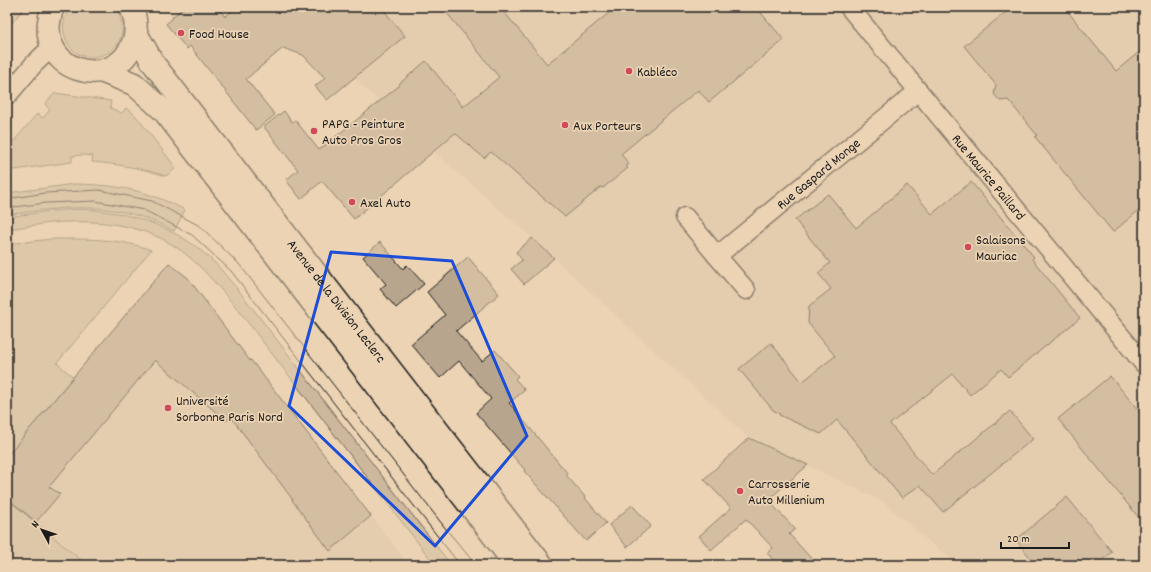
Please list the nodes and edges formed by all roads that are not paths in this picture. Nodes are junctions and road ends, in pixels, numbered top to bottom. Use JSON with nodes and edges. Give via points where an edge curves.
{"nodes":[{"id":1,"x":53,"y":7,"type":"edge"},
{"id":2,"x":131,"y":7,"type":"edge"},
{"id":3,"x":849,"y":7,"type":"edge"},
{"id":4,"x":136,"y":34,"type":"junction"},
{"id":5,"x":52,"y":47,"type":"junction"},
{"id":6,"x":101,"y":71,"type":"junction"},
{"id":7,"x":918,"y":91,"type":"junction"},
{"id":8,"x":7,"y":96,"type":"edge"},
{"id":9,"x":685,"y":217,"type":"dead end"},
{"id":10,"x":717,"y":256,"type":"junction"},
{"id":11,"x":746,"y":290,"type":"dead end"},
{"id":12,"x":1144,"y":364,"type":"edge"},
{"id":13,"x":516,"y":565,"type":"edge"},
{"id":14,"x":542,"y":565,"type":"edge"}],
"edges":[{"from":1,"to":5,"type":"street","name":"Avenue de la Division Leclerc","via":[[48,20],[48,34]]},
{"from":2,"to":4,"type":"street","name":"Avenue de la Division Leclerc"},
{"from":3,"to":7,"type":"street","name":"Rue Maurice Paillard"},
{"from":4,"to":6,"type":"street","name":"Avenue de la Division Leclerc","via":[[124,58],[114,66]]},
{"from":4,"to":14,"type":"street","name":"Avenue de la Division Leclerc","via":[[153,64]]},
{"from":5,"to":6,"type":"street","name":"Avenue de la Division Leclerc","via":[[61,59],[73,68],[87,72]]},
{"from":5,"to":8,"type":"street"},
{"from":6,"to":13,"type":"street","name":"Avenue de la Division Leclerc","via":[[134,84],[164,112]]},
{"from":7,"to":10,"type":"street","name":"Rue Gaspard Monge"},
{"from":7,"to":12,"type":"street","name":"Rue Maurice Paillard"},
{"from":9,"to":10,"type":"street"},
{"from":10,"to":11,"type":"street"}]}
